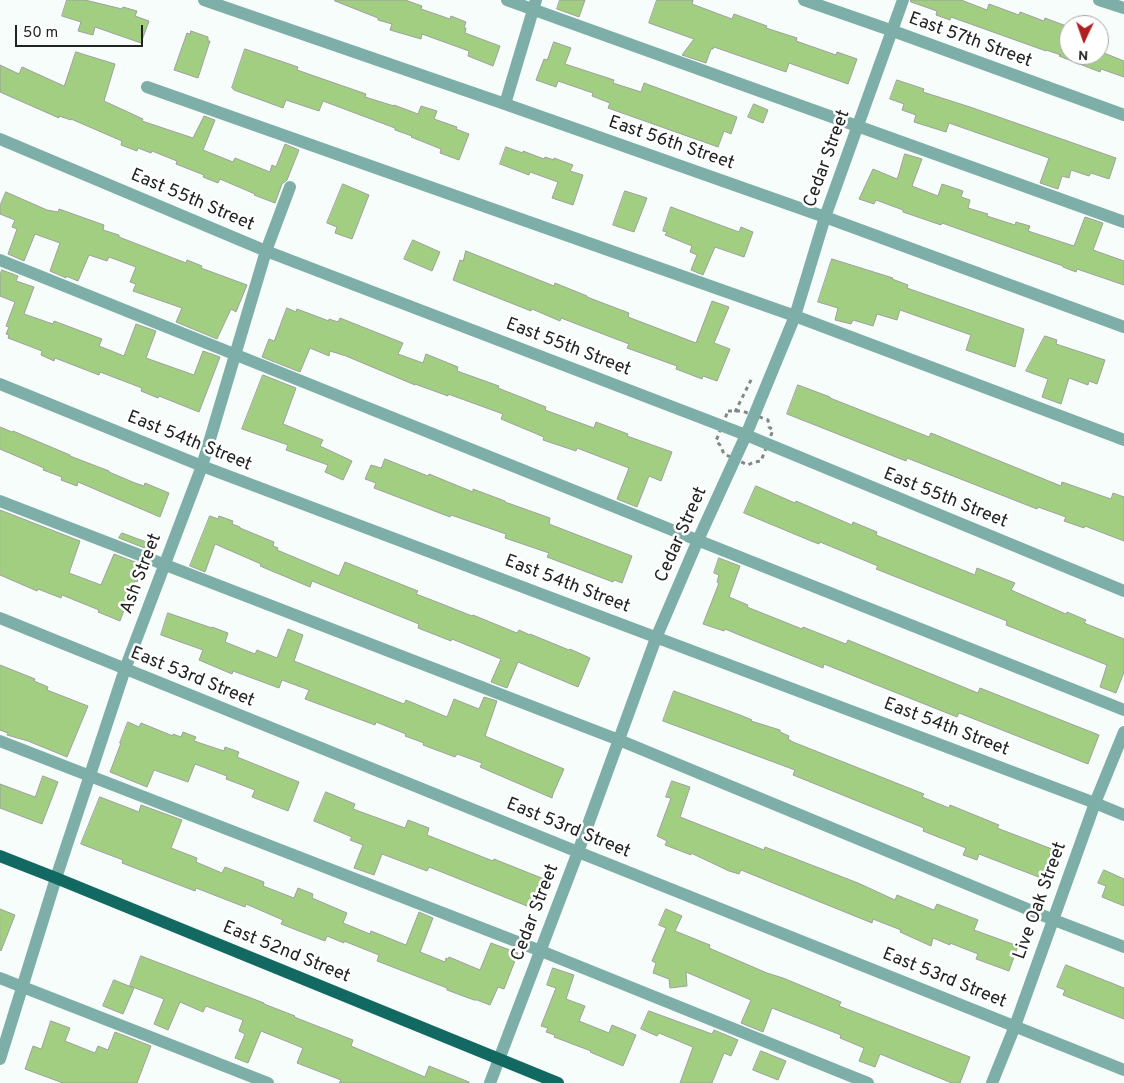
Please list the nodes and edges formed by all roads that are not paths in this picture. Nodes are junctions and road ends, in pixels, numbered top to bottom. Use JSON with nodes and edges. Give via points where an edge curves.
{"nodes":[{"id":1,"x":204,"y":0,"type":"edge"},
{"id":2,"x":507,"y":0,"type":"edge"},
{"id":3,"x":804,"y":0,"type":"edge"},
{"id":4,"x":904,"y":0,"type":"edge"},
{"id":5,"x":1099,"y":0,"type":"edge"},
{"id":6,"x":535,"y":5,"type":"edge"},
{"id":7,"x":1124,"y":8,"type":"edge"},
{"id":8,"x":893,"y":31,"type":"junction"},
{"id":9,"x":147,"y":87,"type":"dead end"},
{"id":10,"x":505,"y":104,"type":"junction"},
{"id":11,"x":1124,"y":115,"type":"edge"},
{"id":12,"x":858,"y":127,"type":"junction"},
{"id":13,"x":0,"y":139,"type":"edge"},
{"id":14,"x":290,"y":187,"type":"dead end"},
{"id":15,"x":825,"y":217,"type":"junction"},
{"id":16,"x":1124,"y":222,"type":"edge"},
{"id":17,"x":266,"y":251,"type":"junction"},
{"id":18,"x":0,"y":260,"type":"edge"},
{"id":19,"x":795,"y":316,"type":"junction"},
{"id":20,"x":1124,"y":327,"type":"edge"},
{"id":21,"x":235,"y":354,"type":"junction"},
{"id":22,"x":0,"y":384,"type":"edge"},
{"id":23,"x":746,"y":435,"type":"junction"},
{"id":24,"x":1124,"y":440,"type":"edge"},
{"id":25,"x":202,"y":466,"type":"junction"},
{"id":26,"x":0,"y":501,"type":"edge"},
{"id":27,"x":698,"y":540,"type":"junction"},
{"id":28,"x":164,"y":565,"type":"junction"},
{"id":29,"x":1124,"y":591,"type":"edge"},
{"id":30,"x":0,"y":618,"type":"edge"},
{"id":31,"x":656,"y":638,"type":"junction"},
{"id":32,"x":125,"y":669,"type":"junction"},
{"id":33,"x":1124,"y":710,"type":"edge"},
{"id":34,"x":1124,"y":732,"type":"edge"},
{"id":35,"x":619,"y":740,"type":"junction"},
{"id":36,"x":0,"y":741,"type":"edge"},
{"id":37,"x":90,"y":776,"type":"junction"},
{"id":38,"x":1095,"y":803,"type":"junction"},
{"id":39,"x":1124,"y":815,"type":"edge"},
{"id":40,"x":578,"y":852,"type":"junction"},
{"id":41,"x":0,"y":856,"type":"edge"},
{"id":42,"x":56,"y":878,"type":"junction"},
{"id":43,"x":1054,"y":920,"type":"junction"},
{"id":44,"x":1124,"y":947,"type":"edge"},
{"id":45,"x":541,"y":950,"type":"junction"},
{"id":46,"x":0,"y":978,"type":"edge"},
{"id":47,"x":22,"y":987,"type":"junction"},
{"id":48,"x":1015,"y":1026,"type":"junction"},
{"id":49,"x":0,"y":1059,"type":"edge"},
{"id":50,"x":499,"y":1060,"type":"junction"},
{"id":51,"x":1124,"y":1070,"type":"edge"},
{"id":52,"x":268,"y":1083,"type":"edge"},
{"id":53,"x":490,"y":1083,"type":"edge"},
{"id":54,"x":558,"y":1083,"type":"edge"},
{"id":55,"x":868,"y":1083,"type":"edge"},
{"id":56,"x":992,"y":1083,"type":"edge"}],
"edges":[{"from":1,"to":10,"type":"street","name":"East 56th Street"},
{"from":2,"to":6,"type":"street"},
{"from":3,"to":8,"type":"street","name":"East 57th Street"},
{"from":4,"to":8,"type":"street","name":"Cedar Street"},
{"from":5,"to":7,"type":"street"},
{"from":6,"to":10,"type":"street"},
{"from":6,"to":12,"type":"street"},
{"from":8,"to":11,"type":"street","name":"East 57th Street"},
{"from":8,"to":12,"type":"street","name":"Cedar Street"},
{"from":9,"to":19,"type":"street"},
{"from":10,"to":15,"type":"street","name":"East 56th Street"},
{"from":12,"to":15,"type":"street","name":"Cedar Street"},
{"from":12,"to":16,"type":"street"},
{"from":13,"to":17,"type":"street","name":"East 55th Street"},
{"from":14,"to":17,"type":"street","name":"Ash Street"},
{"from":15,"to":19,"type":"street","name":"Cedar Street"},
{"from":15,"to":20,"type":"street","name":"East 56th Street"},
{"from":17,"to":21,"type":"street","name":"Ash Street"},
{"from":17,"to":23,"type":"street","name":"East 55th Street"},
{"from":18,"to":21,"type":"street"},
{"from":19,"to":23,"type":"street","name":"Cedar Street"},
{"from":19,"to":24,"type":"street"},
{"from":21,"to":25,"type":"street","name":"Ash Street"},
{"from":21,"to":27,"type":"street"},
{"from":22,"to":25,"type":"street","name":"East 54th Street"},
{"from":23,"to":27,"type":"street","name":"Cedar Street"},
{"from":23,"to":29,"type":"street","name":"East 55th Street"},
{"from":25,"to":28,"type":"street","name":"Ash Street"},
{"from":25,"to":31,"type":"street","name":"East 54th Street"},
{"from":26,"to":28,"type":"street"},
{"from":27,"to":31,"type":"street","name":"Cedar Street"},
{"from":27,"to":33,"type":"street"},
{"from":28,"to":32,"type":"street","name":"Ash Street"},
{"from":28,"to":35,"type":"street"},
{"from":30,"to":32,"type":"street","name":"East 53rd Street"},
{"from":31,"to":35,"type":"street","name":"Cedar Street"},
{"from":31,"to":38,"type":"street","name":"East 54th Street"},
{"from":32,"to":37,"type":"street","name":"Ash Street"},
{"from":32,"to":40,"type":"street","name":"East 53rd Street"},
{"from":34,"to":38,"type":"street","name":"Live Oak Street"},
{"from":35,"to":40,"type":"street","name":"Cedar Street"},
{"from":35,"to":43,"type":"street"},
{"from":36,"to":37,"type":"street"},
{"from":37,"to":42,"type":"street","name":"Ash Street"},
{"from":37,"to":45,"type":"street"},
{"from":38,"to":39,"type":"street","name":"East 54th Street"},
{"from":38,"to":43,"type":"street","name":"Live Oak Street"},
{"from":40,"to":45,"type":"street","name":"Cedar Street"},
{"from":40,"to":48,"type":"street","name":"East 53rd Street"},
{"from":41,"to":42,"type":"main road","name":"East 52nd Street"},
{"from":42,"to":47,"type":"street","name":"Ash Street"},
{"from":42,"to":50,"type":"main road","name":"East 52nd Street"},
{"from":43,"to":44,"type":"street"},
{"from":43,"to":48,"type":"street","name":"Live Oak Street"},
{"from":45,"to":50,"type":"street","name":"Cedar Street"},
{"from":45,"to":55,"type":"street"},
{"from":46,"to":47,"type":"street"},
{"from":47,"to":49,"type":"street","name":"Ash Street"},
{"from":47,"to":52,"type":"street"},
{"from":48,"to":51,"type":"street","name":"East 53rd Street"},
{"from":48,"to":56,"type":"street","name":"Live Oak Street"},
{"from":50,"to":53,"type":"street","name":"Cedar Street"},
{"from":50,"to":54,"type":"main road","name":"East 52nd Street"}]}
